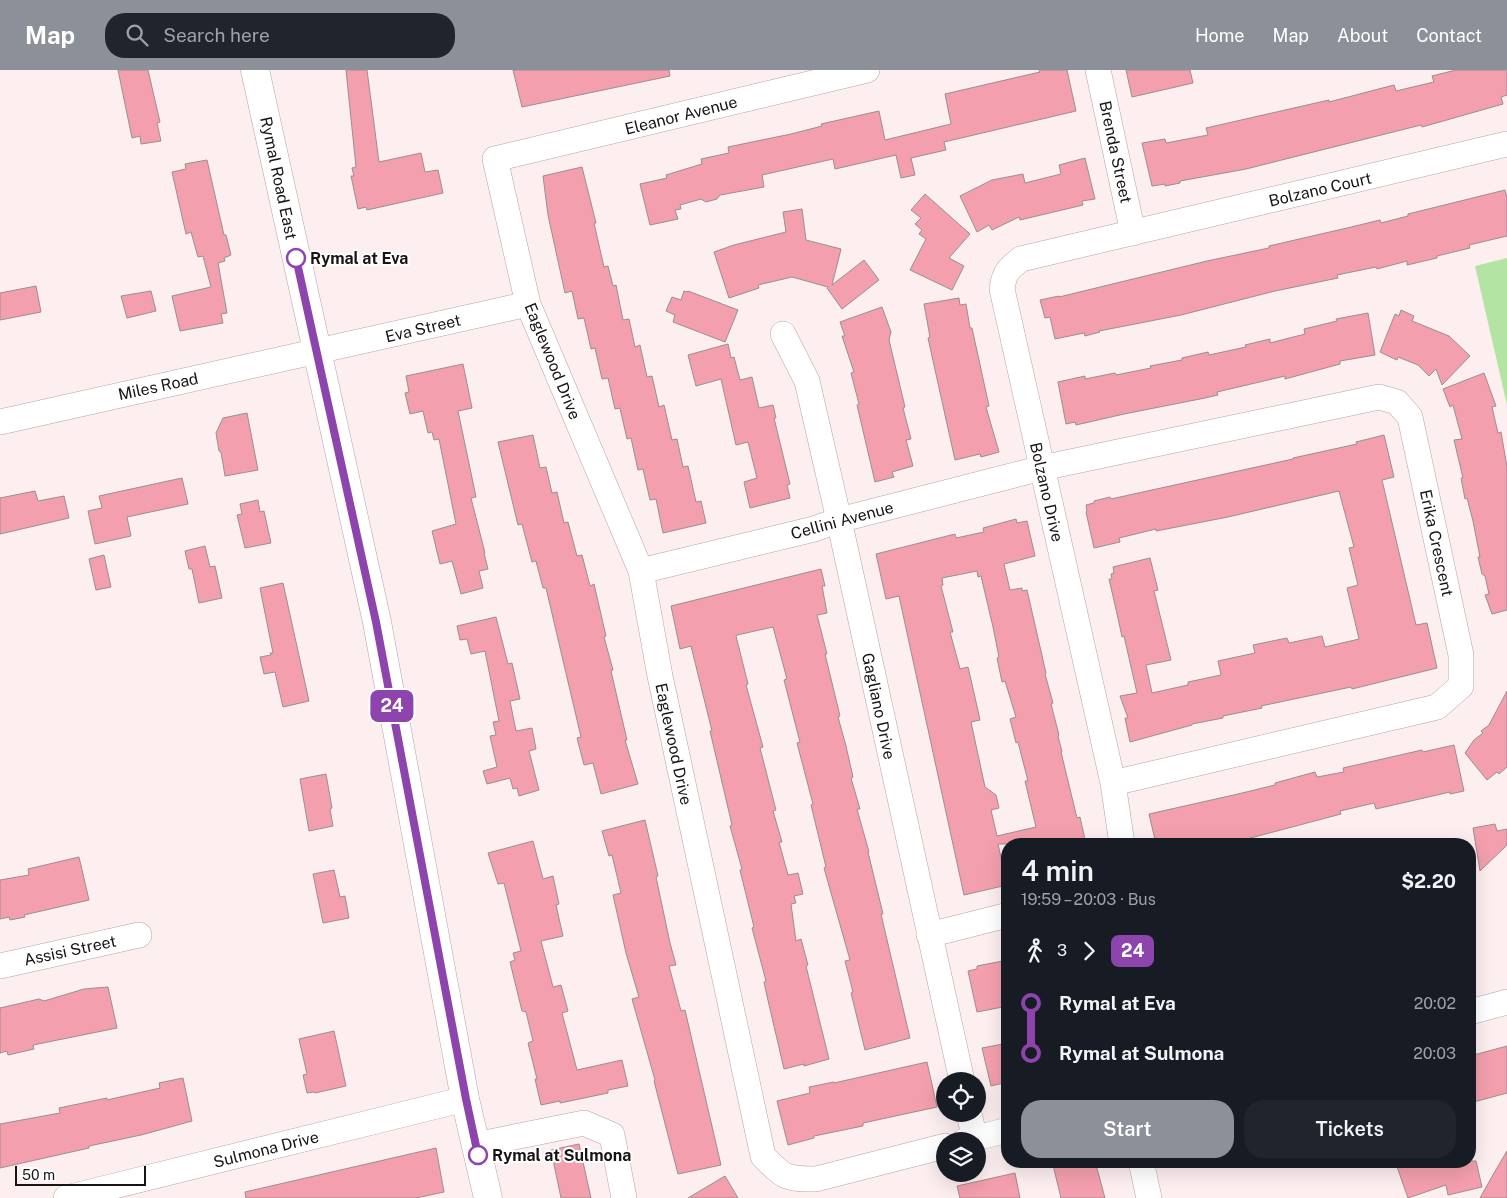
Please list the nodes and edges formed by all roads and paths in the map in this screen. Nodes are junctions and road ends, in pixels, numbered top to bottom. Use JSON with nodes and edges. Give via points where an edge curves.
{"nodes":[{"id":1,"x":255,"y":70,"type":"edge"},
{"id":2,"x":867,"y":70,"type":"edge"},
{"id":3,"x":1098,"y":70,"type":"edge"},
{"id":4,"x":1507,"y":144,"type":"edge"},
{"id":5,"x":495,"y":159,"type":"joint"},
{"id":6,"x":1133,"y":233,"type":"junction"},
{"id":7,"x":528,"y":304,"type":"junction"},
{"id":8,"x":782,"y":334,"type":"dead end"},
{"id":9,"x":317,"y":352,"type":"junction"},
{"id":10,"x":0,"y":422,"type":"edge"},
{"id":11,"x":1042,"y":468,"type":"junction"},
{"id":12,"x":839,"y":520,"type":"junction"},
{"id":13,"x":641,"y":571,"type":"junction"},
{"id":14,"x":1112,"y":783,"type":"junction"},
{"id":15,"x":1121,"y":838,"type":"edge"},
{"id":16,"x":1001,"y":917,"type":"edge"},
{"id":17,"x":140,"y":935,"type":"dead end"},
{"id":18,"x":929,"y":935,"type":"junction"},
{"id":19,"x":0,"y":966,"type":"edge"},
{"id":20,"x":1507,"y":1002,"type":"edge"},
{"id":21,"x":1476,"y":1010,"type":"edge"},
{"id":22,"x":960,"y":1072,"type":"edge"},
{"id":23,"x":466,"y":1099,"type":"junction"},
{"id":24,"x":1001,"y":1132,"type":"edge"},
{"id":25,"x":986,"y":1136,"type":"edge"},
{"id":26,"x":475,"y":1145,"type":"junction"},
{"id":27,"x":936,"y":1148,"type":"edge"},
{"id":28,"x":1142,"y":1168,"type":"edge"},
{"id":29,"x":66,"y":1198,"type":"edge"},
{"id":30,"x":488,"y":1198,"type":"edge"},
{"id":31,"x":624,"y":1198,"type":"edge"},
{"id":32,"x":1148,"y":1198,"type":"edge"}],
"edges":[{"from":1,"to":9,"type":"main road","name":"Rymal Road East"},
{"from":2,"to":5,"type":"street","name":"Eleanor Avenue"},
{"from":3,"to":6,"type":"street","name":"Brenda Street"},
{"from":4,"to":6,"type":"street","name":"Bolzano Court"},
{"from":5,"to":7,"type":"street","name":"Eaglewood Drive"},
{"from":6,"to":11,"type":"street","name":"Bolzano Drive","via":[[1021,259],[1004,276],[1002,289]]},
{"from":7,"to":9,"type":"street","name":"Eva Street"},
{"from":7,"to":13,"type":"street","name":"Eaglewood Drive"},
{"from":8,"to":12,"type":"street","name":"Gagliano Drive","via":[[806,381]]},
{"from":9,"to":10,"type":"street","name":"Miles Road"},
{"from":9,"to":23,"type":"main road","name":"Rymal Road East","via":[[376,622]]},
{"from":11,"to":12,"type":"street","name":"Cellini Avenue"},
{"from":11,"to":14,"type":"street","name":"Bolzano Drive"},
{"from":11,"to":14,"type":"street","name":"Erika Crescent","via":[[1379,397],[1397,402],[1410,417],[1462,656],[1461,686],[1437,707]]},
{"from":12,"to":13,"type":"street","name":"Cellini Avenue"},
{"from":12,"to":18,"type":"street","name":"Gagliano Drive"},
{"from":13,"to":27,"type":"street","name":"Eaglewood Drive","via":[[660,676],[763,1156],[780,1173],[795,1179],[816,1179]]},
{"from":14,"to":15,"type":"street","name":"Bolzano Drive"},
{"from":16,"to":18,"type":"street"},
{"from":17,"to":19,"type":"street","name":"Assisi Street"},
{"from":18,"to":22,"type":"street","name":"Gagliano Drive"},
{"from":20,"to":21,"type":"street"},
{"from":23,"to":26,"type":"main road","name":"Rymal Road East"},
{"from":23,"to":29,"type":"street","name":"Sulmona Drive"},
{"from":24,"to":25,"type":"street"},
{"from":26,"to":30,"type":"main road","name":"Rymal Road East"},
{"from":26,"to":31,"type":"street","via":[[584,1123],[612,1134]]},
{"from":28,"to":32,"type":"street"}]}
